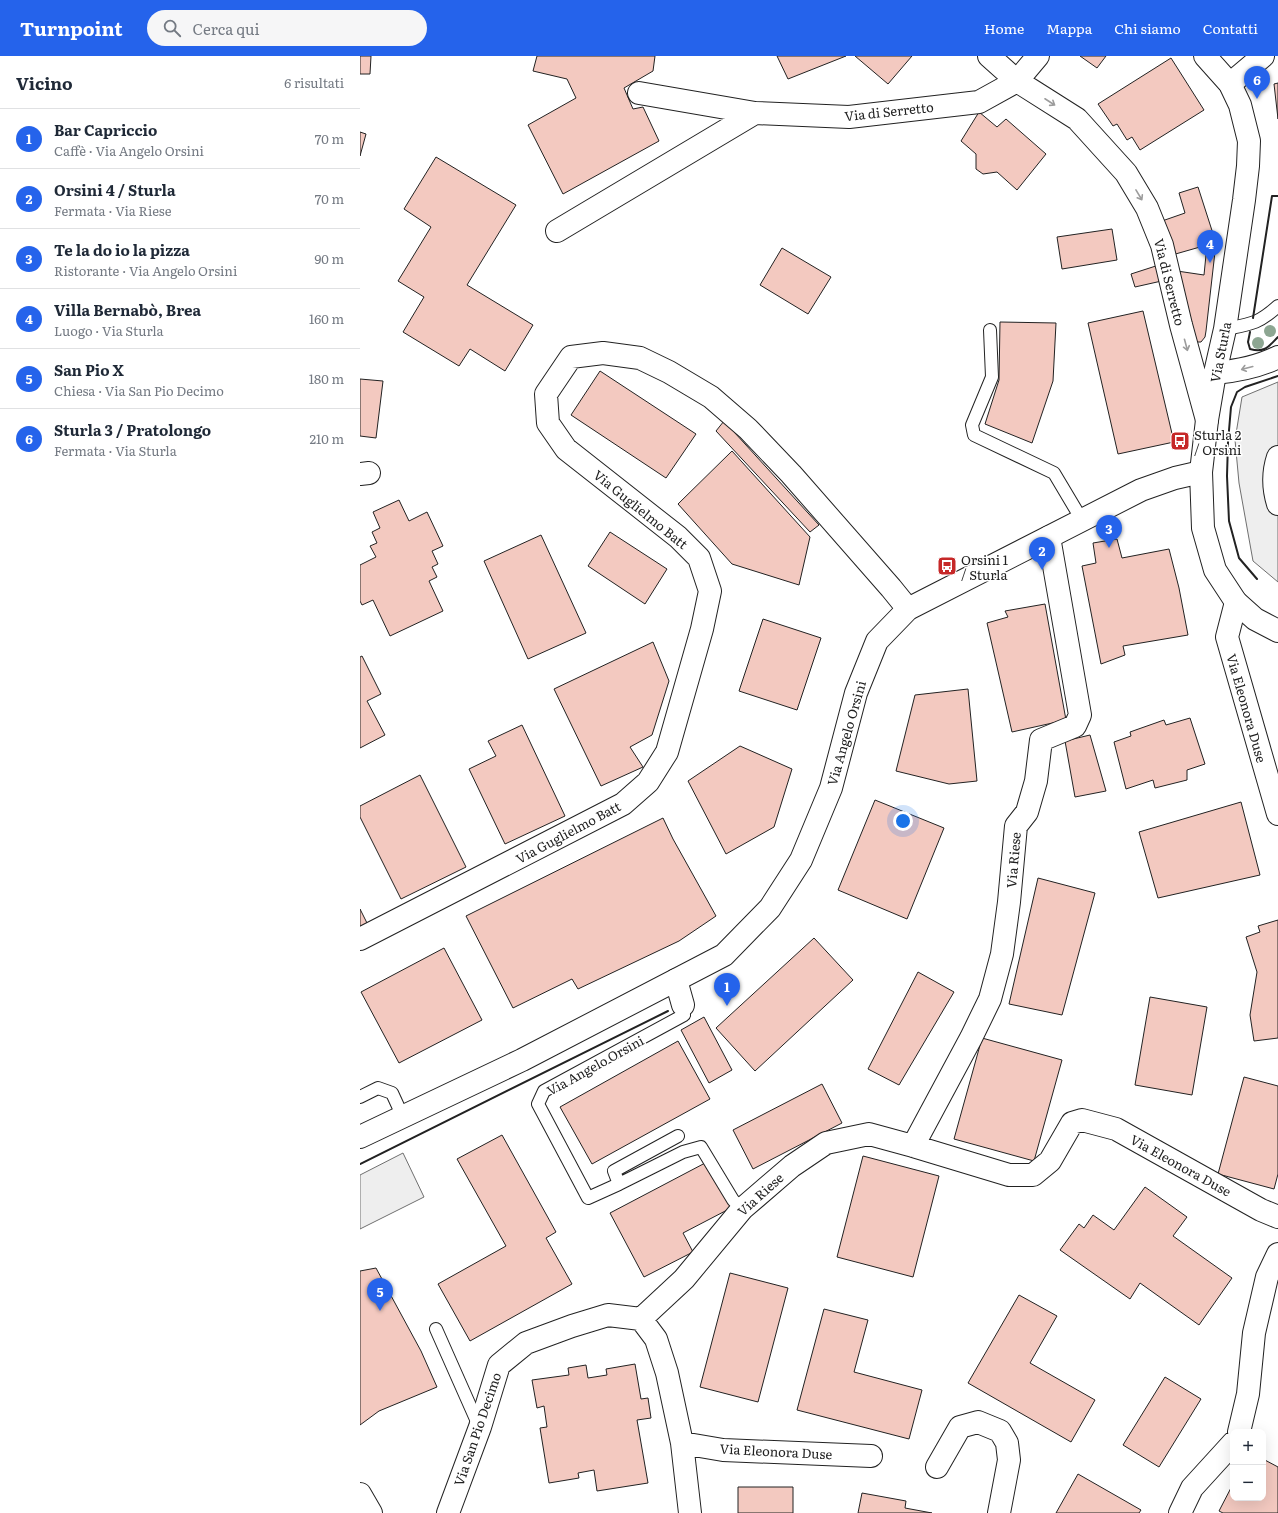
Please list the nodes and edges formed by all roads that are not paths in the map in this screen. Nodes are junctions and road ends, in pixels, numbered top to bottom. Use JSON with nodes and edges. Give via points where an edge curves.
{"nodes":[{"id":1,"x":989,"y":56,"type":"edge"},
{"id":2,"x":1038,"y":56,"type":"edge"},
{"id":3,"x":1205,"y":56,"type":"edge"},
{"id":4,"x":1263,"y":56,"type":"edge"},
{"id":5,"x":1017,"y":81,"type":"junction"},
{"id":6,"x":1230,"y":84,"type":"junction"},
{"id":7,"x":639,"y":92,"type":"dead end"},
{"id":8,"x":755,"y":113,"type":"junction"},
{"id":9,"x":557,"y":231,"type":"dead end"},
{"id":10,"x":1278,"y":306,"type":"edge"},
{"id":11,"x":1225,"y":329,"type":"junction"},
{"id":12,"x":990,"y":330,"type":"dead end"},
{"id":13,"x":1278,"y":357,"type":"edge"},
{"id":14,"x":1215,"y":373,"type":"junction"},
{"id":15,"x":1207,"y":420,"type":"junction"},
{"id":16,"x":1278,"y":457,"type":"edge"},
{"id":17,"x":1201,"y":472,"type":"junction"},
{"id":18,"x":1278,"y":504,"type":"edge"},
{"id":19,"x":1082,"y":520,"type":"junction"},
{"id":20,"x":1049,"y":537,"type":"junction"},
{"id":21,"x":1236,"y":602,"type":"junction"},
{"id":22,"x":908,"y":609,"type":"junction"},
{"id":23,"x":1276,"y":626,"type":"edge"},
{"id":24,"x":1278,"y":814,"type":"edge"},
{"id":25,"x":360,"y":939,"type":"edge"},
{"id":26,"x":676,"y":980,"type":"junction"},
{"id":27,"x":683,"y":1005,"type":"joint"},
{"id":28,"x":360,"y":1097,"type":"edge"},
{"id":29,"x":403,"y":1117,"type":"junction"},
{"id":30,"x":1082,"y":1120,"type":"joint"},
{"id":31,"x":678,"y":1136,"type":"dead end"},
{"id":32,"x":360,"y":1137,"type":"edge"},
{"id":33,"x":913,"y":1146,"type":"junction"},
{"id":34,"x":619,"y":1184,"type":"junction"},
{"id":35,"x":742,"y":1209,"type":"junction"},
{"id":36,"x":1278,"y":1217,"type":"edge"},
{"id":37,"x":1278,"y":1254,"type":"edge"},
{"id":38,"x":641,"y":1318,"type":"junction"},
{"id":39,"x":436,"y":1329,"type":"dead end"},
{"id":40,"x":480,"y":1427,"type":"junction"},
{"id":41,"x":1240,"y":1429,"type":"edge"},
{"id":42,"x":682,"y":1443,"type":"junction"},
{"id":43,"x":1230,"y":1446,"type":"edge"},
{"id":44,"x":871,"y":1456,"type":"dead end"},
{"id":45,"x":937,"y":1467,"type":"dead end"},
{"id":46,"x":360,"y":1494,"type":"edge"},
{"id":47,"x":371,"y":1513,"type":"edge"},
{"id":48,"x":448,"y":1513,"type":"edge"},
{"id":49,"x":690,"y":1513,"type":"edge"},
{"id":50,"x":999,"y":1513,"type":"edge"},
{"id":51,"x":1180,"y":1513,"type":"edge"}],
"edges":[{"from":1,"to":5,"type":"street","name":"Via di Serretto"},
{"from":2,"to":5,"type":"street"},
{"from":3,"to":6,"type":"street","name":"Via Sturla"},
{"from":4,"to":6,"type":"street"},
{"from":5,"to":8,"type":"street","name":"Via di Serretto","via":[[979,102],[849,117]]},
{"from":5,"to":15,"type":"street","name":"Via di Serretto","one_way":true,"via":[[1077,119],[1126,173],[1147,208],[1162,245]]},
{"from":6,"to":11,"type":"street","name":"Via Sturla","via":[[1240,105],[1249,140],[1248,166]]},
{"from":7,"to":8,"type":"street","name":"Via di Serretto"},
{"from":8,"to":9,"type":"street"},
{"from":10,"to":11,"type":"lane","via":[[1253,324]]},
{"from":11,"to":14,"type":"street","name":"Via Sturla"},
{"from":12,"to":19,"type":"lane","via":[[992,377],[972,425],[974,435],[1054,473]]},
{"from":13,"to":14,"type":"street","one_way":true,"via":[[1236,371]]},
{"from":14,"to":15,"type":"street","name":"Via Sturla"},
{"from":15,"to":17,"type":"street","name":"Via Sturla"},
{"from":16,"to":18,"type":"street","via":[[1274,468]]},
{"from":17,"to":19,"type":"street","name":"Via Angelo Orsini","via":[[1141,490]]},
{"from":17,"to":21,"type":"street","name":"Via Sturla","via":[[1203,528],[1216,570]]},
{"from":19,"to":20,"type":"street","name":"Via Angelo Orsini"},
{"from":20,"to":22,"type":"street","name":"Via Angelo Orsini"},
{"from":20,"to":33,"type":"street","name":"Via Riese","via":[[1080,715],[1075,726],[1041,740],[1036,781],[1027,812],[1016,826],[1002,954],[990,999],[972,1038]]},
{"from":21,"to":23,"type":"street","name":"Via Sturla","via":[[1255,619]]},
{"from":21,"to":24,"type":"street","name":"Via Eleonora Duse","via":[[1227,637]]},
{"from":22,"to":25,"type":"street","name":"Via Guglielmo Batt","via":[[791,474],[748,429],[711,397],[640,358],[603,353],[571,357],[546,394],[548,423],[566,449],[678,537],[699,558],[710,591],[702,629],[667,752],[648,782],[623,804]]},
{"from":22,"to":26,"type":"street","name":"Via Angelo Orsini","via":[[877,641],[856,693],[831,788],[801,860],[770,908],[724,955]]},
{"from":26,"to":27,"type":"street","name":"Via Angelo Orsini"},
{"from":26,"to":29,"type":"street","name":"Via Angelo Orsini","via":[[522,1060]]},
{"from":27,"to":34,"type":"lane","name":"Via Angelo Orsini","via":[[684,1015],[544,1091],[538,1104],[588,1198]]},
{"from":28,"to":29,"type":"lane","via":[[378,1088],[392,1093]]},
{"from":29,"to":32,"type":"street","name":"Via Angelo Orsini"},
{"from":30,"to":33,"type":"street","name":"Via Riese","via":[[1072,1123],[1050,1161],[1033,1175],[1009,1174]]},
{"from":30,"to":36,"type":"street","name":"Via Eleonora Duse","via":[[1116,1129]]},
{"from":31,"to":34,"type":"lane","via":[[614,1171]]},
{"from":33,"to":35,"type":"street","name":"Via Riese","via":[[869,1134],[826,1143],[792,1166]]},
{"from":34,"to":35,"type":"lane","name":"Via Angelo Orsini","via":[[683,1152],[700,1147],[733,1200]]},
{"from":35,"to":38,"type":"street","name":"Via Riese","via":[[684,1279]]},
{"from":37,"to":41,"type":"street","via":[[1267,1277],[1254,1333],[1248,1394]]},
{"from":38,"to":40,"type":"street","name":"Via San Pio Decimo","via":[[608,1316],[526,1343],[499,1365]]},
{"from":38,"to":42,"type":"street","via":[[656,1339],[667,1373]]},
{"from":39,"to":40,"type":"lane"},
{"from":40,"to":48,"type":"street","name":"Via San Pio Decimo"},
{"from":42,"to":44,"type":"street","name":"Via Eleonora Duse","via":[[723,1450]]},
{"from":42,"to":49,"type":"street"},
{"from":43,"to":51,"type":"street","via":[[1192,1488]]},
{"from":45,"to":50,"type":"street","via":[[960,1427],[978,1422],[1000,1431],[1008,1443],[1009,1460]]},
{"from":46,"to":47,"type":"street"}]}
